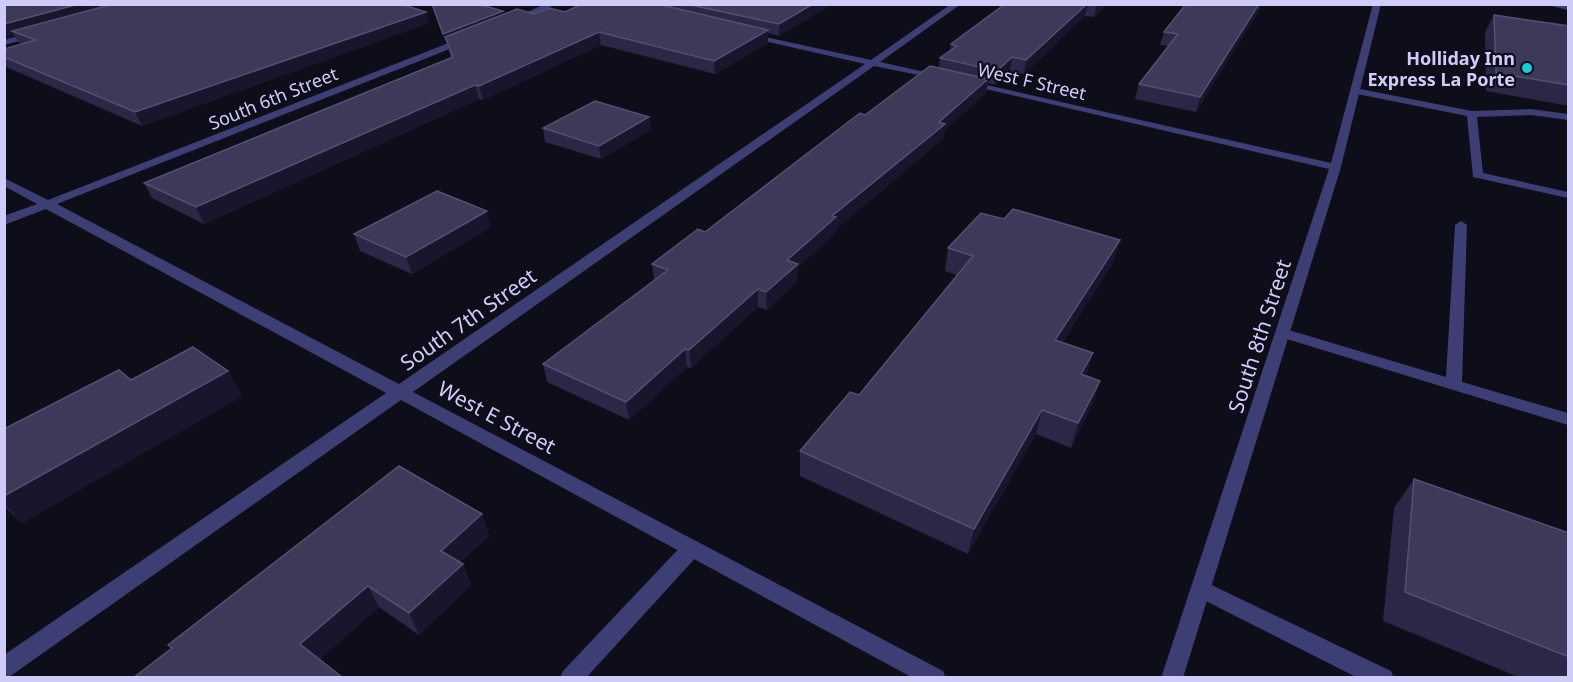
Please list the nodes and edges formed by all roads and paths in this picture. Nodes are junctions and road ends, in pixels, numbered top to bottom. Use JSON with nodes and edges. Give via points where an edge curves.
{"nodes":[{"id":1,"x":554,"y":4,"type":"edge"},
{"id":2,"x":957,"y":4,"type":"edge"},
{"id":3,"x":1377,"y":4,"type":"edge"},
{"id":4,"x":1547,"y":4,"type":"edge"},
{"id":5,"x":1569,"y":8,"type":"edge"},
{"id":6,"x":498,"y":26,"type":"edge"},
{"id":7,"x":48,"y":31,"type":"edge"},
{"id":8,"x":739,"y":32,"type":"edge"},
{"id":9,"x":477,"y":35,"type":"edge"},
{"id":10,"x":4,"y":43,"type":"edge"},
{"id":11,"x":874,"y":63,"type":"junction"},
{"id":12,"x":1355,"y":92,"type":"junction"},
{"id":13,"x":1472,"y":114,"type":"junction"},
{"id":14,"x":1569,"y":117,"type":"edge"},
{"id":15,"x":1335,"y":167,"type":"junction"},
{"id":16,"x":4,"y":182,"type":"edge"},
{"id":17,"x":1569,"y":195,"type":"edge"},
{"id":18,"x":48,"y":204,"type":"junction"},
{"id":19,"x":4,"y":221,"type":"edge"},
{"id":20,"x":1461,"y":225,"type":"dead end"},
{"id":21,"x":1282,"y":333,"type":"junction"},
{"id":22,"x":1454,"y":385,"type":"junction"},
{"id":23,"x":400,"y":391,"type":"junction"},
{"id":24,"x":1569,"y":419,"type":"edge"},
{"id":25,"x":692,"y":548,"type":"junction"},
{"id":26,"x":1201,"y":589,"type":"junction"},
{"id":27,"x":4,"y":669,"type":"edge"},
{"id":28,"x":571,"y":678,"type":"edge"},
{"id":29,"x":935,"y":678,"type":"edge"},
{"id":30,"x":1172,"y":678,"type":"edge"},
{"id":31,"x":1383,"y":678,"type":"edge"}],
"edges":[{"from":1,"to":6,"type":"street"},
{"from":2,"to":11,"type":"street","name":"South 7th Street"},
{"from":3,"to":12,"type":"street","name":"South 8th Street"},
{"from":4,"to":5,"type":"street"},
{"from":7,"to":10,"type":"street"},
{"from":8,"to":11,"type":"street","name":"West F Street"},
{"from":9,"to":18,"type":"street","name":"South 6th Street"},
{"from":11,"to":15,"type":"street","name":"West F Street"},
{"from":11,"to":23,"type":"street","name":"South 7th Street"},
{"from":12,"to":13,"type":"street"},
{"from":12,"to":15,"type":"street","name":"South 8th Street"},
{"from":13,"to":14,"type":"street","via":[[1531,112]]},
{"from":13,"to":17,"type":"street","via":[[1478,175]]},
{"from":15,"to":21,"type":"street","name":"South 8th Street"},
{"from":16,"to":18,"type":"street","name":"West E Street"},
{"from":18,"to":19,"type":"street","name":"South 6th Street"},
{"from":18,"to":23,"type":"street","name":"West E Street"},
{"from":20,"to":22,"type":"street"},
{"from":21,"to":22,"type":"street"},
{"from":21,"to":26,"type":"street","name":"South 8th Street"},
{"from":22,"to":24,"type":"street"},
{"from":23,"to":25,"type":"street","name":"West E Street"},
{"from":23,"to":27,"type":"street","name":"South 7th Street"},
{"from":25,"to":28,"type":"street"},
{"from":25,"to":29,"type":"street","name":"West E Street"},
{"from":26,"to":30,"type":"street","name":"South 8th Street"},
{"from":26,"to":31,"type":"street"}]}
